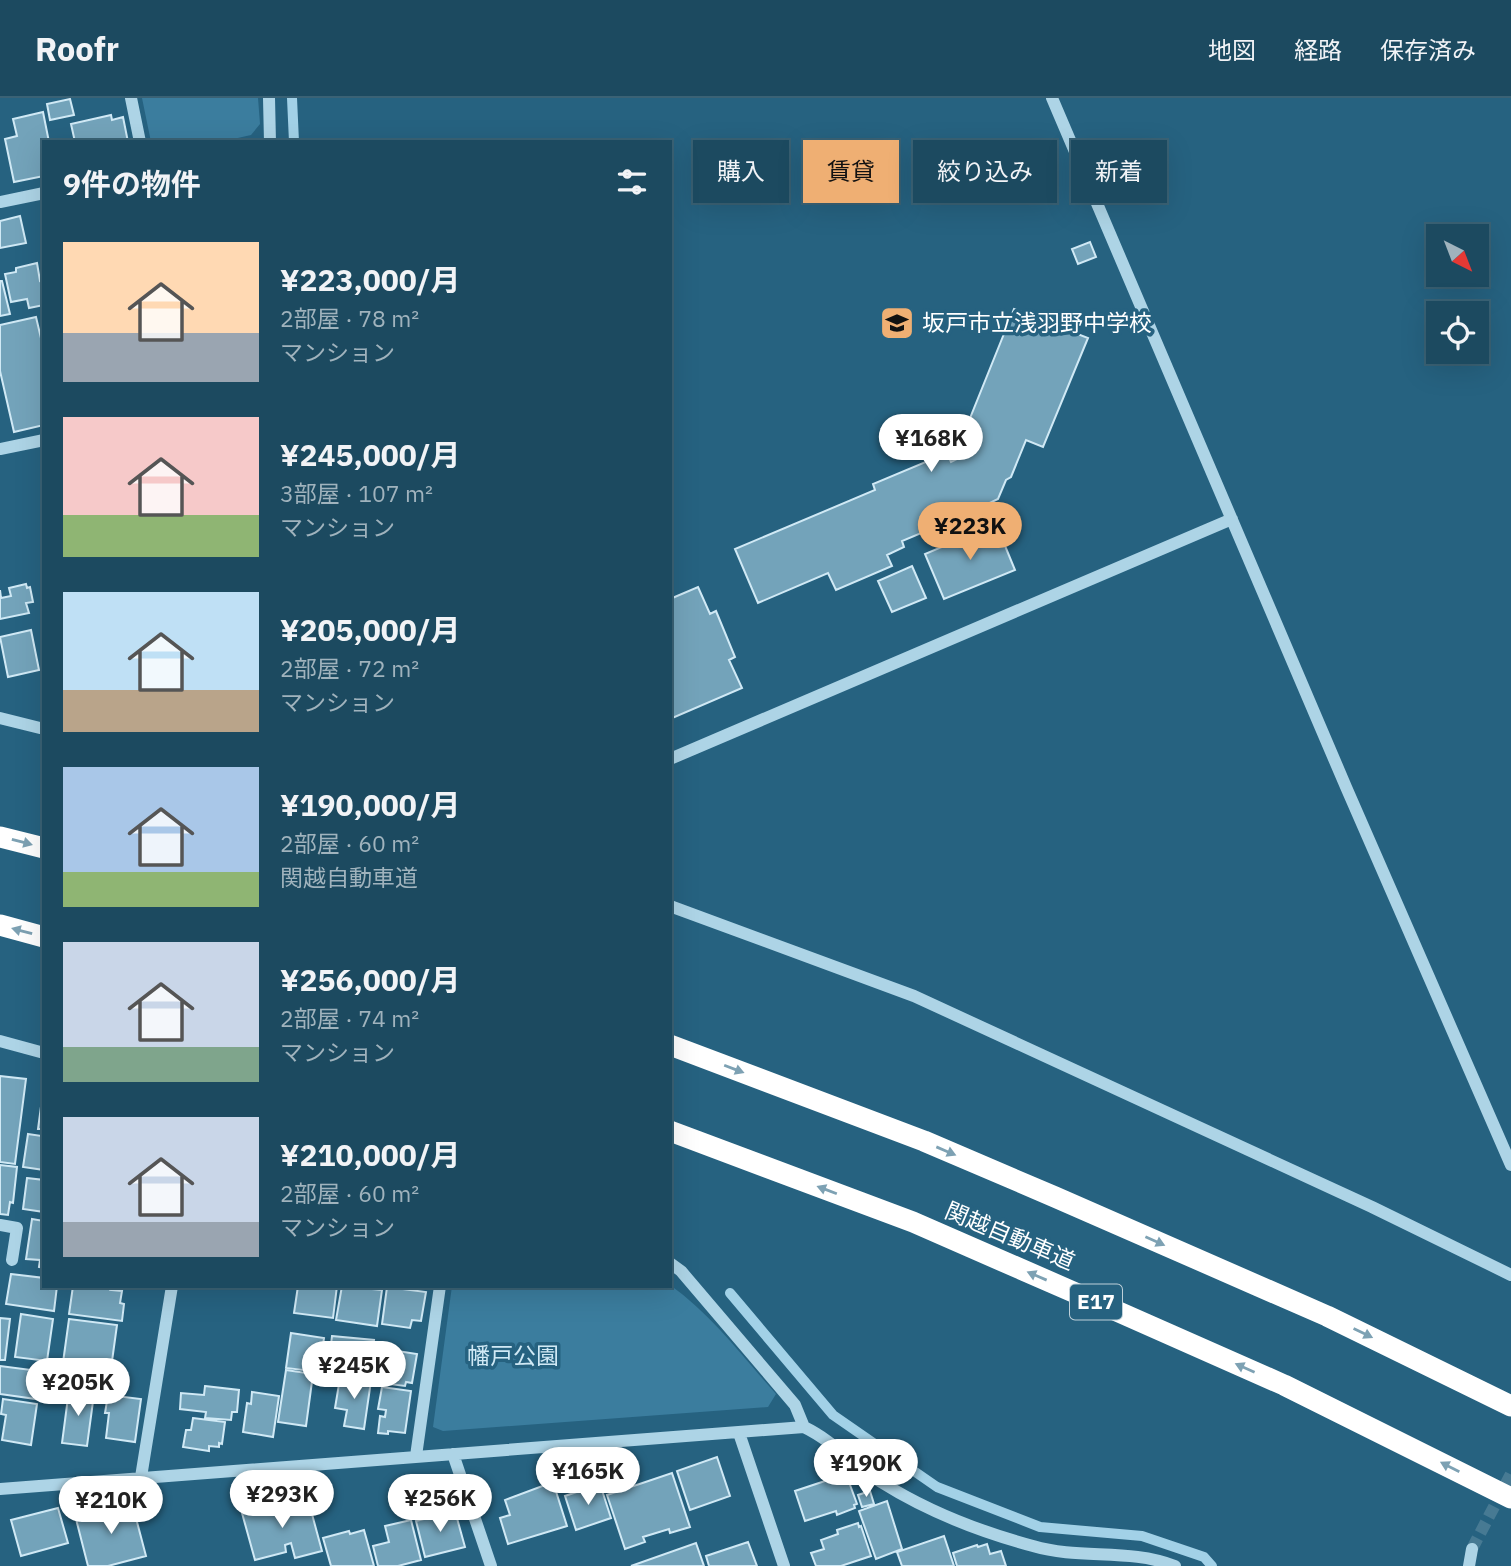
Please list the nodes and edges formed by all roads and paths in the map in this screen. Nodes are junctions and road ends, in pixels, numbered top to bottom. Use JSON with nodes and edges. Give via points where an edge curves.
{"nodes":[{"id":1,"x":131,"y":98,"type":"edge"},
{"id":2,"x":269,"y":98,"type":"edge"},
{"id":3,"x":1052,"y":98,"type":"edge"},
{"id":4,"x":140,"y":140,"type":"edge"},
{"id":5,"x":270,"y":140,"type":"edge"},
{"id":6,"x":42,"y":193,"type":"edge"},
{"id":7,"x":0,"y":202,"type":"edge"},
{"id":8,"x":42,"y":440,"type":"edge"},
{"id":9,"x":0,"y":449,"type":"edge"},
{"id":10,"x":1232,"y":519,"type":"junction"},
{"id":11,"x":0,"y":718,"type":"edge"},
{"id":12,"x":42,"y":728,"type":"edge"},
{"id":13,"x":672,"y":758,"type":"edge"},
{"id":14,"x":0,"y":837,"type":"edge"},
{"id":15,"x":42,"y":848,"type":"edge"},
{"id":16,"x":672,"y":907,"type":"edge"},
{"id":17,"x":0,"y":925,"type":"edge"},
{"id":18,"x":42,"y":936,"type":"edge"},
{"id":19,"x":0,"y":1041,"type":"edge"},
{"id":20,"x":672,"y":1046,"type":"edge"},
{"id":21,"x":42,"y":1052,"type":"edge"},
{"id":22,"x":672,"y":1133,"type":"edge"},
{"id":23,"x":1511,"y":1165,"type":"edge"},
{"id":24,"x":0,"y":1225,"type":"edge"},
{"id":25,"x":12,"y":1260,"type":"dead end"},
{"id":26,"x":672,"y":1264,"type":"edge"},
{"id":27,"x":1511,"y":1275,"type":"edge"},
{"id":28,"x":172,"y":1288,"type":"edge"},
{"id":29,"x":440,"y":1288,"type":"edge"},
{"id":30,"x":1511,"y":1406,"type":"edge"},
{"id":31,"x":804,"y":1427,"type":"junction"},
{"id":32,"x":739,"y":1433,"type":"junction"},
{"id":33,"x":453,"y":1454,"type":"junction"},
{"id":34,"x":416,"y":1455,"type":"junction"},
{"id":35,"x":141,"y":1477,"type":"junction"},
{"id":36,"x":0,"y":1489,"type":"edge"},
{"id":37,"x":1511,"y":1498,"type":"edge"},
{"id":38,"x":1472,"y":1549,"type":"tunnel mouth"},
{"id":39,"x":491,"y":1566,"type":"edge"},
{"id":40,"x":784,"y":1566,"type":"edge"},
{"id":41,"x":1175,"y":1566,"type":"edge"},
{"id":42,"x":1469,"y":1566,"type":"edge"}],
"edges":[{"from":1,"to":4,"type":"street"},
{"from":2,"to":5,"type":"street"},
{"from":3,"to":10,"type":"street"},
{"from":6,"to":7,"type":"street"},
{"from":8,"to":9,"type":"street"},
{"from":10,"to":13,"type":"street"},
{"from":10,"to":23,"type":"street"},
{"from":11,"to":12,"type":"street"},
{"from":14,"to":15,"type":"highway","one_way":true},
{"from":16,"to":27,"type":"street","via":[[914,996]]},
{"from":18,"to":17,"type":"highway","one_way":true},
{"from":19,"to":21,"type":"street"},
{"from":20,"to":30,"type":"highway","one_way":true,"via":[[924,1141],[1055,1197],[1327,1316]]},
{"from":37,"to":22,"type":"highway","name":"関越自動車道","number":"E17","one_way":true,"via":[[1284,1384],[913,1222]]},
{"from":24,"to":25,"type":"street","via":[[17,1228]]},
{"from":26,"to":31,"type":"street","via":[[795,1405]]},
{"from":28,"to":35,"type":"street"},
{"from":29,"to":34,"type":"street"},
{"from":31,"to":32,"type":"street"},
{"from":31,"to":41,"type":"street","via":[[825,1437],[886,1485],[950,1518],[1034,1547],[1139,1556]]},
{"from":32,"to":33,"type":"street"},
{"from":32,"to":40,"type":"street"},
{"from":33,"to":34,"type":"street"},
{"from":33,"to":39,"type":"street"},
{"from":34,"to":35,"type":"street"},
{"from":35,"to":36,"type":"street"},
{"from":38,"to":42,"type":"street"}]}
